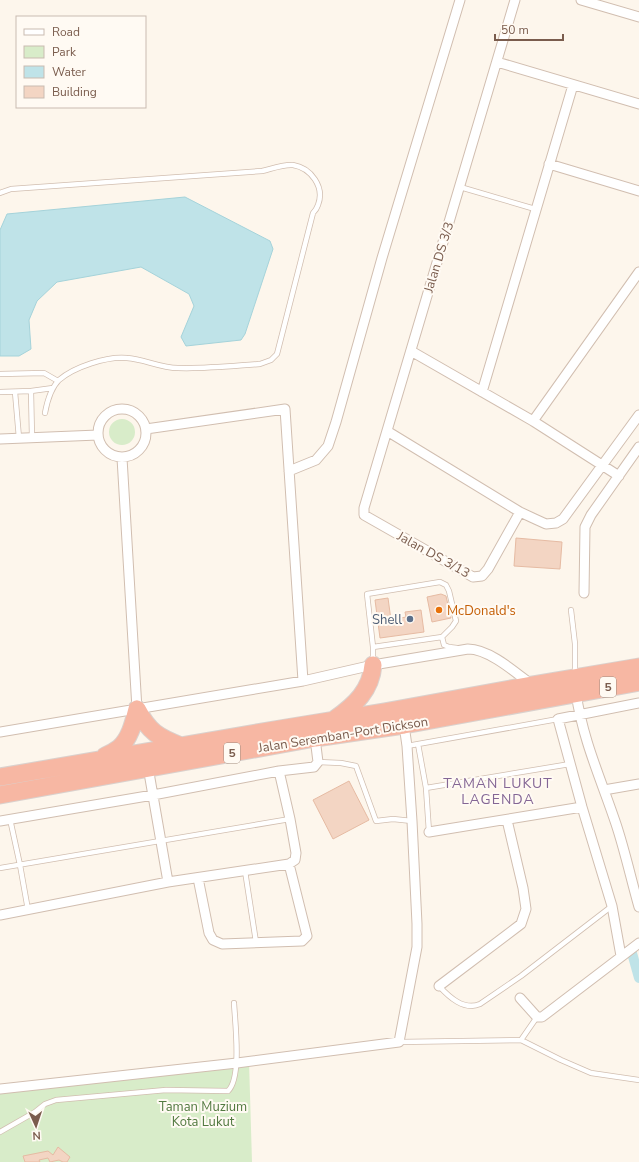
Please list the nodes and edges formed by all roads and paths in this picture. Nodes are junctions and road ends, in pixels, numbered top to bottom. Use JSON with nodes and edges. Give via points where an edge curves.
{"nodes":[{"id":1,"x":460,"y":0,"type":"edge"},
{"id":2,"x":515,"y":0,"type":"edge"},
{"id":3,"x":581,"y":0,"type":"edge"},
{"id":4,"x":639,"y":18,"type":"edge"},
{"id":5,"x":497,"y":62,"type":"junction"},
{"id":6,"x":573,"y":85,"type":"junction"},
{"id":7,"x":639,"y":104,"type":"edge"},
{"id":8,"x":550,"y":164,"type":"junction"},
{"id":9,"x":460,"y":187,"type":"junction"},
{"id":10,"x":639,"y":191,"type":"edge"},
{"id":11,"x":0,"y":193,"type":"edge"},
{"id":12,"x":535,"y":209,"type":"junction"},
{"id":13,"x":639,"y":272,"type":"edge"},
{"id":14,"x":410,"y":351,"type":"junction"},
{"id":15,"x":0,"y":374,"type":"edge"},
{"id":16,"x":58,"y":381,"type":"junction"},
{"id":17,"x":53,"y":388,"type":"junction"},
{"id":18,"x":31,"y":391,"type":"junction"},
{"id":19,"x":0,"y":392,"type":"edge"},
{"id":20,"x":15,"y":392,"type":"junction"},
{"id":21,"x":482,"y":392,"type":"junction"},
{"id":22,"x":45,"y":413,"type":"dead end"},
{"id":23,"x":639,"y":415,"type":"edge"},
{"id":24,"x":534,"y":422,"type":"junction"},
{"id":25,"x":146,"y":429,"type":"junction"},
{"id":26,"x":387,"y":431,"type":"junction"},
{"id":27,"x":98,"y":436,"type":"junction"},
{"id":28,"x":32,"y":438,"type":"junction"},
{"id":29,"x":19,"y":439,"type":"junction"},
{"id":30,"x":0,"y":440,"type":"edge"},
{"id":31,"x":639,"y":447,"type":"edge"},
{"id":32,"x":122,"y":458,"type":"junction"},
{"id":33,"x":603,"y":465,"type":"junction"},
{"id":34,"x":290,"y":471,"type":"junction"},
{"id":35,"x":619,"y":476,"type":"junction"},
{"id":36,"x":520,"y":512,"type":"junction"},
{"id":37,"x":364,"y":515,"type":"joint"},
{"id":38,"x":584,"y":593,"type":"dead end"},
{"id":39,"x":571,"y":610,"type":"dead end"},
{"id":40,"x":442,"y":637,"type":"junction"},
{"id":41,"x":373,"y":647,"type":"junction"},
{"id":42,"x":468,"y":649,"type":"junction"},
{"id":43,"x":373,"y":665,"type":"junction"},
{"id":44,"x":639,"y":666,"type":"edge"},
{"id":45,"x":303,"y":682,"type":"junction"},
{"id":46,"x":575,"y":682,"type":"junction"},
{"id":47,"x":639,"y":682,"type":"edge"},
{"id":48,"x":532,"y":684,"type":"junction"},
{"id":49,"x":639,"y":703,"type":"edge"},
{"id":50,"x":412,"y":708,"type":"junction"},
{"id":51,"x":137,"y":709,"type":"junction"},
{"id":52,"x":385,"y":712,"type":"junction"},
{"id":53,"x":579,"y":714,"type":"junction"},
{"id":54,"x":558,"y":719,"type":"junction"},
{"id":55,"x":334,"y":721,"type":"junction"},
{"id":56,"x":404,"y":725,"type":"junction"},
{"id":57,"x":0,"y":732,"type":"edge"},
{"id":58,"x":315,"y":738,"type":"junction"},
{"id":59,"x":418,"y":744,"type":"junction"},
{"id":60,"x":181,"y":746,"type":"junction"},
{"id":61,"x":407,"y":746,"type":"junction"},
{"id":62,"x":161,"y":749,"type":"junction"},
{"id":63,"x":124,"y":756,"type":"junction"},
{"id":64,"x":99,"y":760,"type":"junction"},
{"id":65,"x":318,"y":762,"type":"junction"},
{"id":66,"x":570,"y":764,"type":"junction"},
{"id":67,"x":148,"y":768,"type":"junction"},
{"id":68,"x":279,"y":771,"type":"junction"},
{"id":69,"x":0,"y":777,"type":"edge"},
{"id":70,"x":639,"y":784,"type":"edge"},
{"id":71,"x":426,"y":788,"type":"junction"},
{"id":72,"x":604,"y":790,"type":"junction"},
{"id":73,"x":0,"y":794,"type":"edge"},
{"id":74,"x":153,"y":795,"type":"junction"},
{"id":75,"x":582,"y":807,"type":"junction"},
{"id":76,"x":10,"y":819,"type":"junction"},
{"id":77,"x":290,"y":819,"type":"junction"},
{"id":78,"x":507,"y":820,"type":"junction"},
{"id":79,"x":0,"y":821,"type":"edge"},
{"id":80,"x":412,"y":821,"type":"junction"},
{"id":81,"x":429,"y":832,"type":"joint"},
{"id":82,"x":161,"y":841,"type":"junction"},
{"id":83,"x":289,"y":864,"type":"junction"},
{"id":84,"x":20,"y":865,"type":"junction"},
{"id":85,"x":0,"y":868,"type":"edge"},
{"id":86,"x":245,"y":871,"type":"junction"},
{"id":87,"x":198,"y":878,"type":"junction"},
{"id":88,"x":168,"y":882,"type":"junction"},
{"id":89,"x":612,"y":906,"type":"junction"},
{"id":90,"x":639,"y":907,"type":"edge"},
{"id":91,"x":28,"y":910,"type":"junction"},
{"id":92,"x":0,"y":915,"type":"edge"},
{"id":93,"x":256,"y":942,"type":"junction"},
{"id":94,"x":635,"y":946,"type":"edge"},
{"id":95,"x":621,"y":956,"type":"junction"},
{"id":96,"x":439,"y":986,"type":"joint"},
{"id":97,"x":520,"y":998,"type":"dead end"},
{"id":98,"x":234,"y":1003,"type":"dead end"},
{"id":99,"x":537,"y":1017,"type":"junction"},
{"id":100,"x":521,"y":1040,"type":"junction"},
{"id":101,"x":399,"y":1042,"type":"junction"},
{"id":102,"x":237,"y":1063,"type":"junction"},
{"id":103,"x":639,"y":1080,"type":"edge"},
{"id":104,"x":0,"y":1089,"type":"edge"},
{"id":105,"x":0,"y":1132,"type":"edge"}],
"edges":[{"from":1,"to":34,"type":"street","via":[[328,446],[316,460]]},
{"from":2,"to":5,"type":"street","name":"Jalan DS 3/3"},
{"from":3,"to":4,"type":"street"},
{"from":5,"to":6,"type":"street"},
{"from":5,"to":9,"type":"street","name":"Jalan DS 3/3"},
{"from":6,"to":7,"type":"street"},
{"from":6,"to":8,"type":"street"},
{"from":8,"to":10,"type":"street"},
{"from":8,"to":12,"type":"street"},
{"from":9,"to":12,"type":"lane"},
{"from":9,"to":14,"type":"street","name":"Jalan DS 3/3"},
{"from":11,"to":16,"type":"lane","via":[[11,189],[262,171],[293,165],[305,169],[316,180],[320,192],[276,354],[271,360],[260,364],[176,369],[141,360],[116,358],[89,364]]},
{"from":12,"to":21,"type":"street"},
{"from":13,"to":24,"type":"street"},
{"from":14,"to":21,"type":"street"},
{"from":14,"to":26,"type":"street","name":"Jalan DS 3/3"},
{"from":15,"to":16,"type":"lane","via":[[44,373]]},
{"from":16,"to":17,"type":"lane"},
{"from":17,"to":18,"type":"lane"},
{"from":17,"to":22,"type":"lane"},
{"from":18,"to":20,"type":"lane"},
{"from":18,"to":28,"type":"lane"},
{"from":19,"to":20,"type":"lane"},
{"from":20,"to":29,"type":"lane"},
{"from":21,"to":24,"type":"street"},
{"from":23,"to":33,"type":"street"},
{"from":24,"to":33,"type":"street"},
{"from":25,"to":27,"type":"street","via":[[138,415],[131,411],[119,410],[107,414],[102,420],[98,427]]},
{"from":25,"to":32,"type":"street","via":[[146,438],[140,449]]},
{"from":25,"to":34,"type":"street","via":[[286,409]]},
{"from":26,"to":36,"type":"street"},
{"from":26,"to":37,"type":"street","name":"Jalan DS 3/3"},
{"from":27,"to":28,"type":"street"},
{"from":27,"to":32,"type":"street","via":[[99,442],[108,454]]},
{"from":28,"to":29,"type":"street"},
{"from":29,"to":30,"type":"street"},
{"from":31,"to":35,"type":"street"},
{"from":32,"to":51,"type":"street"},
{"from":33,"to":35,"type":"street"},
{"from":33,"to":36,"type":"street","via":[[563,519],[556,523],[546,524]]},
{"from":34,"to":45,"type":"street"},
{"from":35,"to":38,"type":"street","via":[[585,527]]},
{"from":36,"to":37,"type":"street","name":"Jalan DS 3/13","via":[[488,569],[482,576],[473,577]]},
{"from":39,"to":46,"type":"lane","via":[[575,644]]},
{"from":40,"to":41,"type":"lane"},
{"from":40,"to":41,"type":"lane","via":[[456,621],[450,591],[440,582],[367,594]]},
{"from":40,"to":42,"type":"lane","via":[[444,645]]},
{"from":41,"to":43,"type":"lane"},
{"from":42,"to":43,"type":"street"},
{"from":42,"to":48,"type":"street","via":[[476,649],[489,655]]},
{"from":43,"to":45,"type":"street"},
{"from":43,"to":55,"type":"highway","via":[[372,676],[354,705]]},
{"from":44,"to":46,"type":"highway","name":"Jalan Seremban-Port Dickson","number":"5"},
{"from":45,"to":51,"type":"street"},
{"from":46,"to":47,"type":"highway","name":"Jalan Seremban-Port Dickson","number":"5"},
{"from":46,"to":48,"type":"highway","name":"Jalan Seremban-Port Dickson","number":"5"},
{"from":46,"to":53,"type":"street"},
{"from":46,"to":56,"type":"highway","name":"Jalan Seremban-Port Dickson","number":"5"},
{"from":48,"to":50,"type":"highway","name":"Jalan Seremban-Port Dickson","number":"5"},
{"from":49,"to":53,"type":"street"},
{"from":50,"to":52,"type":"highway","name":"Jalan Seremban-Port Dickson","number":"5"},
{"from":50,"to":56,"type":"highway","via":[[406,715]]},
{"from":51,"to":57,"type":"street"},
{"from":51,"to":60,"type":"highway","via":[[147,726],[156,734]]},
{"from":51,"to":64,"type":"highway","via":[[131,729],[120,747]]},
{"from":52,"to":55,"type":"highway","name":"Jalan Seremban-Port Dickson","number":"5"},
{"from":52,"to":56,"type":"highway"},
{"from":53,"to":54,"type":"street"},
{"from":53,"to":72,"type":"street"},
{"from":54,"to":59,"type":"lane"},
{"from":54,"to":66,"type":"street"},
{"from":55,"to":60,"type":"highway","name":"Jalan Seremban-Port Dickson","number":"5"},
{"from":56,"to":58,"type":"highway","name":"Jalan Seremban-Port Dickson","number":"5"},
{"from":56,"to":61,"type":"street"},
{"from":58,"to":65,"type":"street"},
{"from":58,"to":67,"type":"highway","name":"Jalan Seremban-Port Dickson","number":"5"},
{"from":59,"to":61,"type":"lane"},
{"from":59,"to":71,"type":"lane"},
{"from":60,"to":62,"type":"highway","name":"Jalan Seremban-Port Dickson","number":"5"},
{"from":61,"to":80,"type":"street"},
{"from":62,"to":63,"type":"highway","name":"Jalan Seremban-Port Dickson","number":"5"},
{"from":62,"to":67,"type":"highway","via":[[149,762]]},
{"from":63,"to":64,"type":"highway","name":"Jalan Seremban-Port Dickson","number":"5"},
{"from":63,"to":67,"type":"highway"},
{"from":64,"to":69,"type":"highway","name":"Jalan Seremban-Port Dickson","number":"5"},
{"from":65,"to":68,"type":"street","via":[[314,767]]},
{"from":65,"to":80,"type":"lane","via":[[356,766],[376,821]]},
{"from":66,"to":71,"type":"lane"},
{"from":66,"to":75,"type":"street"},
{"from":67,"to":73,"type":"highway","name":"Jalan Seremban-Port Dickson","number":"5"},
{"from":67,"to":74,"type":"street"},
{"from":68,"to":74,"type":"street"},
{"from":68,"to":77,"type":"street"},
{"from":70,"to":72,"type":"street"},
{"from":71,"to":81,"type":"lane"},
{"from":72,"to":90,"type":"street"},
{"from":74,"to":76,"type":"street"},
{"from":74,"to":82,"type":"street"},
{"from":75,"to":78,"type":"street"},
{"from":75,"to":89,"type":"street"},
{"from":76,"to":79,"type":"street"},
{"from":76,"to":84,"type":"lane"},
{"from":77,"to":82,"type":"lane"},
{"from":77,"to":83,"type":"street","via":[[296,853],[295,860]]},
{"from":78,"to":81,"type":"street"},
{"from":78,"to":96,"type":"street","via":[[526,909],[521,924]]},
{"from":80,"to":101,"type":"street","via":[[417,947]]},
{"from":82,"to":84,"type":"lane"},
{"from":82,"to":88,"type":"street"},
{"from":83,"to":86,"type":"street"},
{"from":83,"to":93,"type":"street","via":[[307,936],[302,941]]},
{"from":84,"to":85,"type":"lane"},
{"from":84,"to":91,"type":"lane"},
{"from":86,"to":87,"type":"street"},
{"from":86,"to":93,"type":"lane"},
{"from":87,"to":88,"type":"street"},
{"from":87,"to":93,"type":"street","via":[[209,933],[213,940],[222,944]]},
{"from":88,"to":91,"type":"street"},
{"from":89,"to":95,"type":"street"},
{"from":89,"to":96,"type":"lane","via":[[522,976],[480,1004],[466,1006],[450,998]]},
{"from":91,"to":92,"type":"street"},
{"from":94,"to":95,"type":"street"},
{"from":95,"to":99,"type":"street","via":[[542,1018]]},
{"from":97,"to":99,"type":"street"},
{"from":98,"to":102,"type":"lane"},
{"from":99,"to":100,"type":"lane"},
{"from":100,"to":101,"type":"lane"},
{"from":100,"to":103,"type":"lane","via":[[591,1073]]},
{"from":101,"to":102,"type":"street"},
{"from":102,"to":104,"type":"street"},
{"from":102,"to":105,"type":"lane","via":[[232,1087],[228,1091],[166,1090],[56,1100]]}]}
